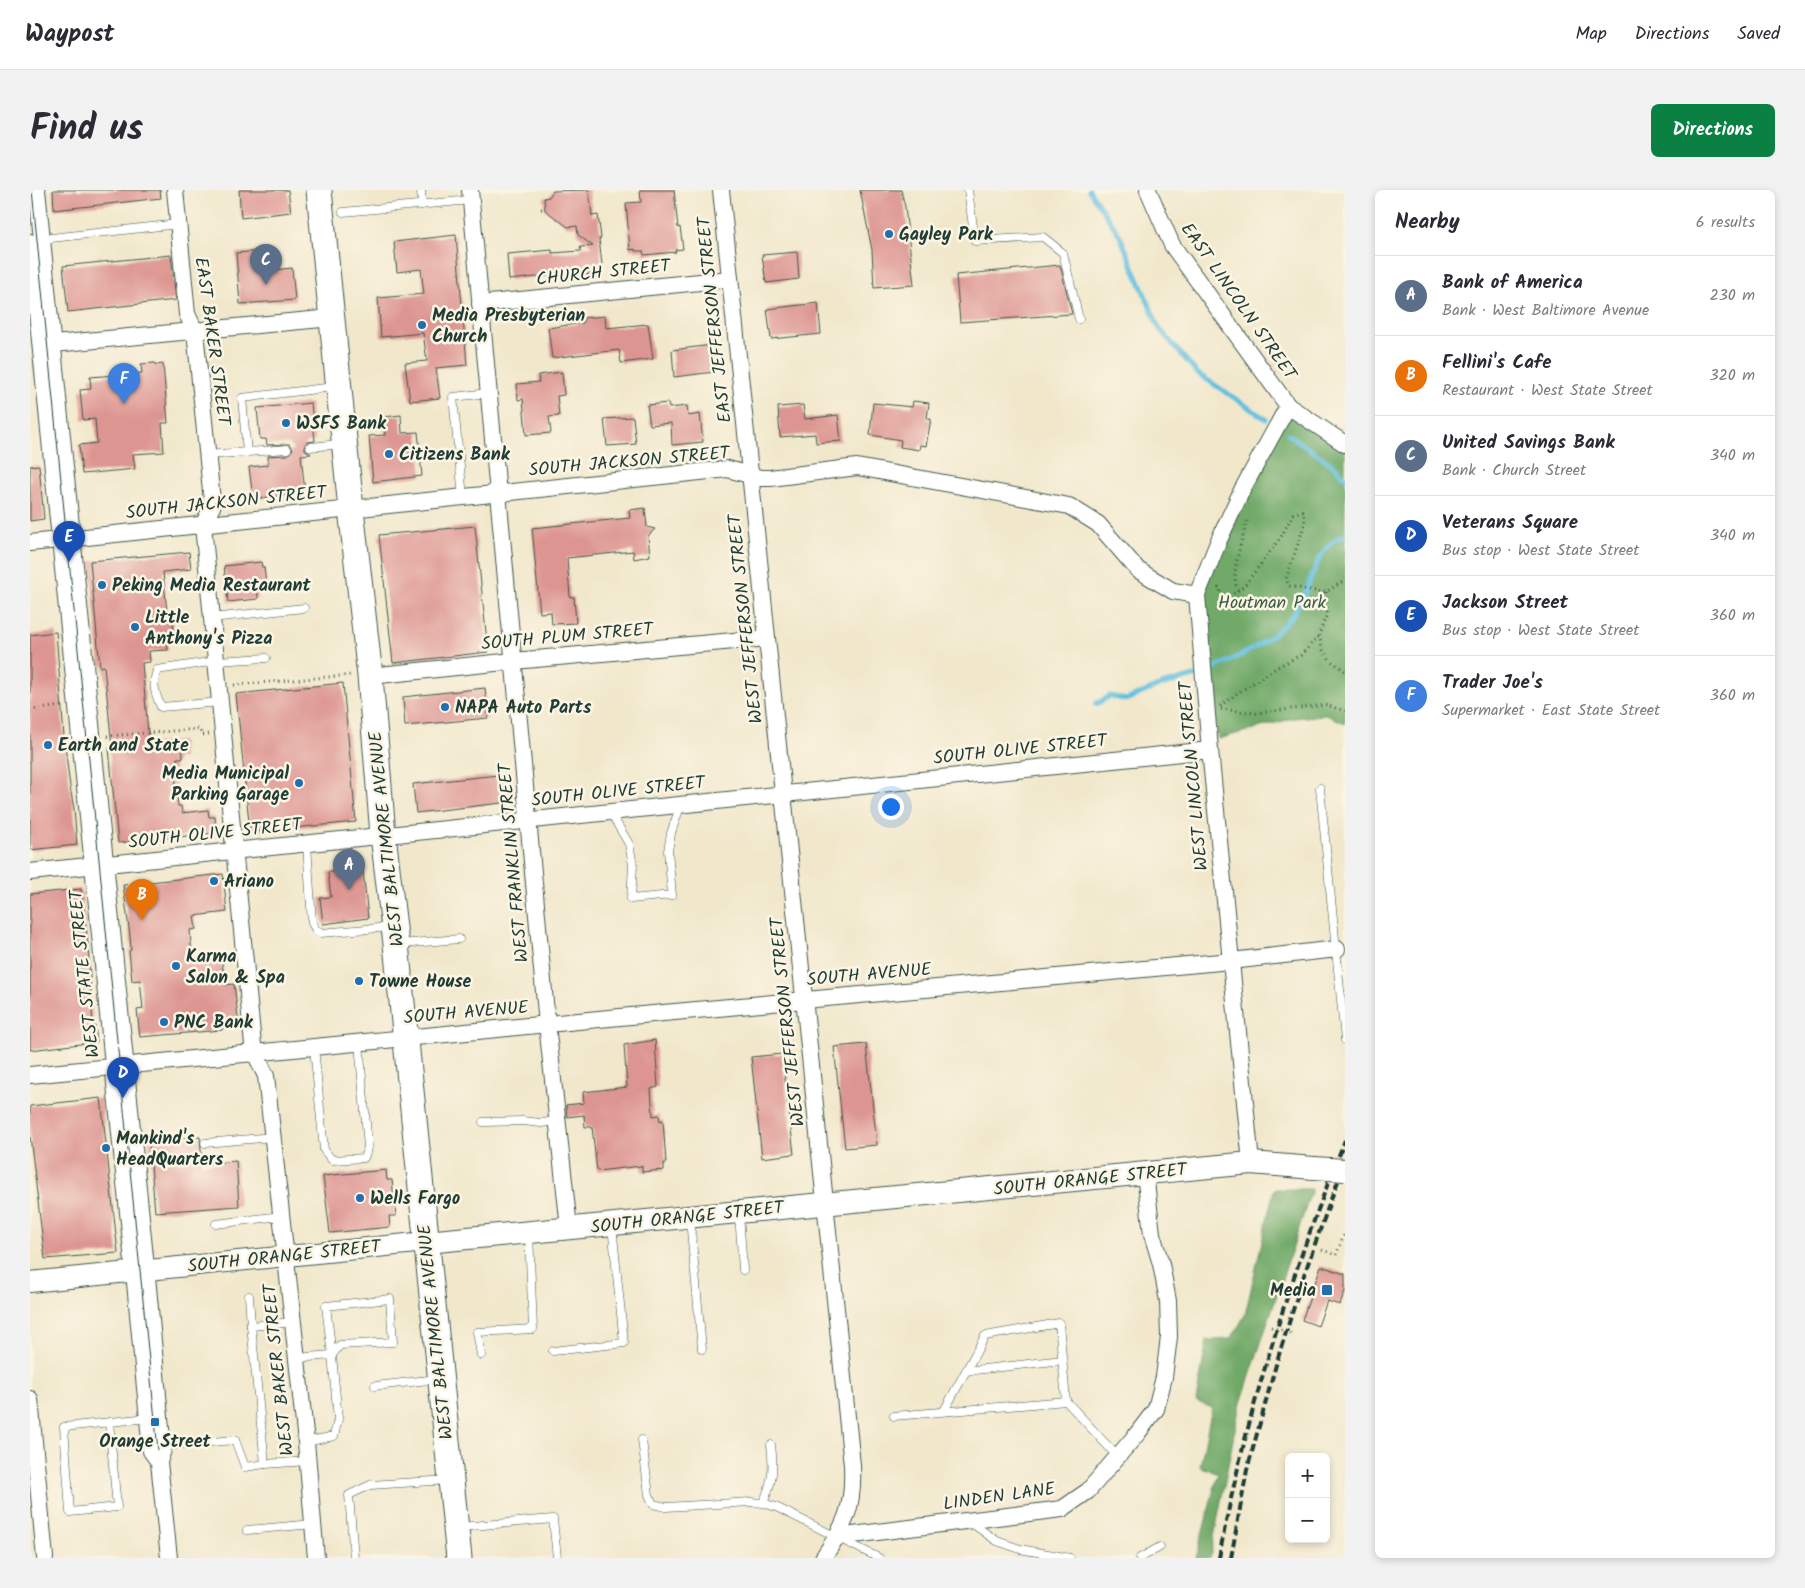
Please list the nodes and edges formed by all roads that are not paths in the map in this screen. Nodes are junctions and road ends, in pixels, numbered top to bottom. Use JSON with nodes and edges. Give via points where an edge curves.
{"nodes":[{"id":1,"x":37,"y":190,"type":"edge"},
{"id":2,"x":175,"y":190,"type":"edge"},
{"id":3,"x":319,"y":190,"type":"edge"},
{"id":4,"x":421,"y":190,"type":"edge"},
{"id":5,"x":721,"y":190,"type":"edge"},
{"id":6,"x":968,"y":190,"type":"edge"},
{"id":7,"x":1148,"y":190,"type":"edge"},
{"id":8,"x":470,"y":195,"type":"edge"},
{"id":9,"x":422,"y":205,"type":"junction"},
{"id":10,"x":343,"y":212,"type":"dead end"},
{"id":11,"x":178,"y":224,"type":"junction"},
{"id":12,"x":36,"y":240,"type":"edge"},
{"id":13,"x":730,"y":279,"type":"junction"},
{"id":14,"x":480,"y":304,"type":"junction"},
{"id":15,"x":332,"y":318,"type":"junction"},
{"id":16,"x":1079,"y":319,"type":"dead end"},
{"id":17,"x":195,"y":331,"type":"junction"},
{"id":18,"x":46,"y":344,"type":"junction"},
{"id":19,"x":339,"y":387,"type":"junction"},
{"id":20,"x":489,"y":393,"type":"junction"},
{"id":21,"x":1288,"y":406,"type":"junction"},
{"id":22,"x":345,"y":443,"type":"junction"},
{"id":23,"x":1345,"y":444,"type":"edge"},
{"id":24,"x":310,"y":447,"type":"dead end"},
{"id":25,"x":287,"y":448,"type":"dead end"},
{"id":26,"x":247,"y":452,"type":"junction"},
{"id":27,"x":207,"y":455,"type":"junction"},
{"id":28,"x":750,"y":476,"type":"junction"},
{"id":29,"x":498,"y":493,"type":"junction"},
{"id":30,"x":464,"y":497,"type":"junction"},
{"id":31,"x":351,"y":509,"type":"junction"},
{"id":32,"x":203,"y":525,"type":"junction"},
{"id":33,"x":66,"y":539,"type":"junction"},
{"id":34,"x":30,"y":543,"type":"edge"},
{"id":35,"x":1197,"y":595,"type":"junction"},
{"id":36,"x":304,"y":608,"type":"dead end"},
{"id":37,"x":212,"y":618,"type":"junction"},
{"id":38,"x":767,"y":638,"type":"junction"},
{"id":39,"x":266,"y":658,"type":"dead end"},
{"id":40,"x":216,"y":661,"type":"junction"},
{"id":41,"x":514,"y":661,"type":"junction"},
{"id":42,"x":361,"y":675,"type":"junction"},
{"id":43,"x":220,"y":702,"type":"junction"},
{"id":44,"x":1210,"y":750,"type":"junction"},
{"id":45,"x":1320,"y":788,"type":"dead end"},
{"id":46,"x":783,"y":794,"type":"junction"},
{"id":47,"x":681,"y":804,"type":"junction"},
{"id":48,"x":610,"y":812,"type":"junction"},
{"id":49,"x":529,"y":820,"type":"junction"},
{"id":50,"x":383,"y":835,"type":"junction"},
{"id":51,"x":307,"y":844,"type":"junction"},
{"id":52,"x":234,"y":852,"type":"junction"},
{"id":53,"x":99,"y":866,"type":"junction"},
{"id":54,"x":30,"y":872,"type":"edge"},
{"id":55,"x":395,"y":935,"type":"junction"},
{"id":56,"x":459,"y":939,"type":"dead end"},
{"id":57,"x":1337,"y":949,"type":"junction"},
{"id":58,"x":1230,"y":961,"type":"junction"},
{"id":59,"x":804,"y":1000,"type":"junction"},
{"id":60,"x":547,"y":1024,"type":"junction"},
{"id":61,"x":405,"y":1038,"type":"junction"},
{"id":62,"x":1345,"y":1040,"type":"edge"},
{"id":63,"x":359,"y":1042,"type":"junction"},
{"id":64,"x":314,"y":1047,"type":"junction"},
{"id":65,"x":255,"y":1053,"type":"junction"},
{"id":66,"x":120,"y":1067,"type":"junction"},
{"id":67,"x":30,"y":1075,"type":"edge"},
{"id":68,"x":557,"y":1121,"type":"junction"},
{"id":69,"x":482,"y":1122,"type":"dead end"},
{"id":70,"x":273,"y":1137,"type":"junction"},
{"id":71,"x":204,"y":1143,"type":"dead end"},
{"id":72,"x":1251,"y":1163,"type":"junction"},
{"id":73,"x":1345,"y":1170,"type":"edge"},
{"id":74,"x":1144,"y":1173,"type":"junction"},
{"id":75,"x":825,"y":1203,"type":"junction"},
{"id":76,"x":738,"y":1212,"type":"junction"},
{"id":77,"x":281,"y":1216,"type":"junction"},
{"id":78,"x":690,"y":1216,"type":"junction"},
{"id":79,"x":216,"y":1224,"type":"dead end"},
{"id":80,"x":612,"y":1224,"type":"junction"},
{"id":81,"x":569,"y":1228,"type":"junction"},
{"id":82,"x":528,"y":1232,"type":"junction"},
{"id":83,"x":426,"y":1242,"type":"junction"},
{"id":84,"x":286,"y":1255,"type":"junction"},
{"id":85,"x":743,"y":1270,"type":"dead end"},
{"id":86,"x":140,"y":1272,"type":"junction"},
{"id":87,"x":30,"y":1282,"type":"edge"},
{"id":88,"x":249,"y":1296,"type":"dead end"},
{"id":89,"x":293,"y":1322,"type":"junction"},
{"id":90,"x":251,"y":1326,"type":"junction"},
{"id":91,"x":702,"y":1349,"type":"dead end"},
{"id":92,"x":553,"y":1351,"type":"dead end"},
{"id":93,"x":332,"y":1354,"type":"junction"},
{"id":94,"x":481,"y":1355,"type":"dead end"},
{"id":95,"x":297,"y":1358,"type":"junction"},
{"id":96,"x":1063,"y":1360,"type":"junction"},
{"id":97,"x":966,"y":1371,"type":"junction"},
{"id":98,"x":440,"y":1378,"type":"junction"},
{"id":99,"x":375,"y":1386,"type":"dead end"},
{"id":100,"x":30,"y":1399,"type":"edge"},
{"id":101,"x":1066,"y":1401,"type":"junction"},
{"id":102,"x":30,"y":1406,"type":"edge"},
{"id":103,"x":944,"y":1412,"type":"junction"},
{"id":104,"x":894,"y":1416,"type":"dead end"},
{"id":105,"x":154,"y":1417,"type":"junction"},
{"id":106,"x":109,"y":1422,"type":"junction"},
{"id":107,"x":305,"y":1439,"type":"junction"},
{"id":108,"x":642,"y":1440,"type":"dead end"},
{"id":109,"x":771,"y":1445,"type":"dead end"},
{"id":110,"x":157,"y":1451,"type":"junction"},
{"id":111,"x":33,"y":1454,"type":"edge"},
{"id":112,"x":1117,"y":1456,"type":"junction"},
{"id":113,"x":307,"y":1461,"type":"junction"},
{"id":114,"x":265,"y":1464,"type":"junction"},
{"id":115,"x":451,"y":1480,"type":"junction"},
{"id":116,"x":763,"y":1503,"type":"junction"},
{"id":117,"x":968,"y":1521,"type":"junction"},
{"id":118,"x":313,"y":1524,"type":"junction"},
{"id":119,"x":456,"y":1528,"type":"junction"},
{"id":120,"x":247,"y":1530,"type":"dead end"},
{"id":121,"x":837,"y":1538,"type":"junction"},
{"id":122,"x":1160,"y":1547,"type":"dead end"},
{"id":123,"x":45,"y":1558,"type":"edge"},
{"id":124,"x":169,"y":1558,"type":"edge"},
{"id":125,"x":316,"y":1558,"type":"edge"},
{"id":126,"x":354,"y":1558,"type":"edge"},
{"id":127,"x":459,"y":1558,"type":"edge"},
{"id":128,"x":557,"y":1558,"type":"edge"},
{"id":129,"x":823,"y":1558,"type":"edge"},
{"id":130,"x":879,"y":1558,"type":"edge"},
{"id":131,"x":1070,"y":1558,"type":"edge"},
{"id":132,"x":1140,"y":1558,"type":"edge"}],
"edges":[{"from":1,"to":12,"type":"street","name":"WEST STATE STREET"},
{"from":2,"to":11,"type":"street","name":"EAST BAKER STREET"},
{"from":3,"to":15,"type":"main road","name":"WEST BALTIMORE AVENUE"},
{"from":4,"to":9,"type":"lane"},
{"from":5,"to":13,"type":"street","name":"EAST JEFFERSON STREET"},
{"from":6,"to":16,"type":"lane","via":[[975,241],[1043,238],[1063,253]]},
{"from":7,"to":21,"type":"street","name":"EAST LINCOLN STREET","via":[[1172,245]]},
{"from":8,"to":9,"type":"lane"},
{"from":8,"to":14,"type":"street","name":"WEST FRANKLIN STREET"},
{"from":9,"to":10,"type":"lane"},
{"from":11,"to":12,"type":"lane"},
{"from":11,"to":17,"type":"street","name":"EAST BAKER STREET","via":[[187,314]]},
{"from":12,"to":18,"type":"street","name":"WEST STATE STREET"},
{"from":13,"to":14,"type":"street","name":"CHURCH STREET"},
{"from":13,"to":28,"type":"street","name":"EAST JEFFERSON STREET"},
{"from":14,"to":20,"type":"street","name":"WEST FRANKLIN STREET"},
{"from":15,"to":17,"type":"street"},
{"from":15,"to":19,"type":"main road","name":"WEST BALTIMORE AVENUE"},
{"from":17,"to":18,"type":"street"},
{"from":17,"to":27,"type":"street","name":"EAST BAKER STREET"},
{"from":18,"to":33,"type":"street","name":"WEST STATE STREET"},
{"from":19,"to":22,"type":"main road","name":"WEST BALTIMORE AVENUE"},
{"from":19,"to":26,"type":"lane","via":[[242,398]]},
{"from":20,"to":29,"type":"street","name":"WEST FRANKLIN STREET"},
{"from":20,"to":30,"type":"lane","via":[[453,397]]},
{"from":21,"to":23,"type":"street"},
{"from":21,"to":35,"type":"street","name":"WEST LINCOLN STREET","via":[[1242,490]]},
{"from":22,"to":24,"type":"lane"},
{"from":22,"to":31,"type":"main road","name":"WEST BALTIMORE AVENUE"},
{"from":25,"to":26,"type":"lane"},
{"from":26,"to":27,"type":"lane"},
{"from":27,"to":32,"type":"street","name":"EAST BAKER STREET","via":[[212,507]]},
{"from":28,"to":29,"type":"street","name":"SOUTH JACKSON STREET","via":[[728,469]]},
{"from":28,"to":35,"type":"street","name":"SOUTH JACKSON STREET","via":[[770,478],[857,467],[1069,506],[1098,524],[1138,570],[1173,591]]},
{"from":28,"to":38,"type":"street","name":"WEST JEFFERSON STREET"},
{"from":29,"to":30,"type":"street","name":"SOUTH JACKSON STREET"},
{"from":29,"to":41,"type":"street","name":"WEST FRANKLIN STREET"},
{"from":30,"to":31,"type":"street","name":"SOUTH JACKSON STREET"},
{"from":31,"to":32,"type":"street","name":"SOUTH JACKSON STREET"},
{"from":31,"to":42,"type":"main road","name":"WEST BALTIMORE AVENUE"},
{"from":32,"to":33,"type":"street","name":"SOUTH JACKSON STREET"},
{"from":32,"to":37,"type":"street","name":"WEST BAKER STREET"},
{"from":33,"to":34,"type":"street","name":"SOUTH JACKSON STREET"},
{"from":33,"to":53,"type":"street","name":"WEST STATE STREET"},
{"from":35,"to":44,"type":"street","name":"WEST LINCOLN STREET"},
{"from":36,"to":37,"type":"lane"},
{"from":37,"to":40,"type":"street","name":"WEST BAKER STREET"},
{"from":38,"to":41,"type":"street","name":"SOUTH PLUM STREET"},
{"from":38,"to":46,"type":"street","name":"WEST JEFFERSON STREET"},
{"from":39,"to":40,"type":"lane"},
{"from":40,"to":43,"type":"street","name":"WEST BAKER STREET"},
{"from":40,"to":43,"type":"lane","via":[[157,670],[155,694],[161,707]]},
{"from":41,"to":42,"type":"street","name":"SOUTH PLUM STREET"},
{"from":41,"to":49,"type":"street","name":"WEST FRANKLIN STREET"},
{"from":42,"to":50,"type":"main road","name":"WEST BALTIMORE AVENUE"},
{"from":43,"to":52,"type":"street","name":"WEST BAKER STREET"},
{"from":44,"to":46,"type":"street","name":"SOUTH OLIVE STREET"},
{"from":44,"to":58,"type":"street","name":"WEST LINCOLN STREET"},
{"from":45,"to":57,"type":"lane"},
{"from":46,"to":47,"type":"street","name":"SOUTH OLIVE STREET"},
{"from":46,"to":59,"type":"street","name":"WEST JEFFERSON STREET"},
{"from":47,"to":48,"type":"street","name":"SOUTH OLIVE STREET"},
{"from":47,"to":48,"type":"lane","via":[[670,833],[668,852],[672,894],[631,899],[633,865],[629,844]]},
{"from":48,"to":49,"type":"street","name":"SOUTH OLIVE STREET"},
{"from":49,"to":50,"type":"street","name":"SOUTH OLIVE STREET"},
{"from":49,"to":60,"type":"street","name":"WEST FRANKLIN STREET"},
{"from":50,"to":51,"type":"street","name":"SOUTH OLIVE STREET"},
{"from":50,"to":55,"type":"main road","name":"WEST BALTIMORE AVENUE"},
{"from":51,"to":52,"type":"street","name":"SOUTH OLIVE STREET"},
{"from":51,"to":55,"type":"lane","via":[[312,923],[316,930],[321,933]]},
{"from":52,"to":53,"type":"street","name":"SOUTH OLIVE STREET"},
{"from":52,"to":65,"type":"street","name":"WEST BAKER STREET"},
{"from":53,"to":54,"type":"street","name":"SOUTH OLIVE STREET"},
{"from":53,"to":66,"type":"street","name":"WEST STATE STREET"},
{"from":55,"to":56,"type":"lane"},
{"from":55,"to":61,"type":"main road","name":"WEST BALTIMORE AVENUE"},
{"from":57,"to":58,"type":"street","name":"SOUTH AVENUE"},
{"from":57,"to":62,"type":"lane"},
{"from":58,"to":59,"type":"street","name":"SOUTH AVENUE"},
{"from":58,"to":72,"type":"street","name":"WEST LINCOLN STREET"},
{"from":59,"to":60,"type":"street","name":"SOUTH AVENUE"},
{"from":59,"to":75,"type":"street","name":"WEST JEFFERSON STREET"},
{"from":60,"to":61,"type":"street","name":"SOUTH AVENUE"},
{"from":60,"to":68,"type":"street","name":"WEST FRANKLIN STREET"},
{"from":61,"to":63,"type":"street","name":"SOUTH AVENUE"},
{"from":61,"to":83,"type":"main road","name":"WEST BALTIMORE AVENUE"},
{"from":63,"to":64,"type":"street","name":"SOUTH AVENUE"},
{"from":63,"to":64,"type":"lane","via":[[368,1146],[364,1158],[332,1160],[324,1150]]},
{"from":64,"to":65,"type":"street","name":"SOUTH AVENUE"},
{"from":65,"to":66,"type":"street","name":"SOUTH AVENUE"},
{"from":65,"to":70,"type":"street","name":"WEST BAKER STREET","via":[[266,1076]]},
{"from":66,"to":67,"type":"street","name":"SOUTH AVENUE"},
{"from":66,"to":86,"type":"street","name":"WEST STATE STREET"},
{"from":68,"to":69,"type":"lane"},
{"from":68,"to":81,"type":"street","name":"WEST FRANKLIN STREET"},
{"from":70,"to":71,"type":"lane"},
{"from":70,"to":77,"type":"street","name":"WEST BAKER STREET"},
{"from":72,"to":73,"type":"main road","name":"SOUTH ORANGE STREET","bridge":true},
{"from":72,"to":74,"type":"main road","name":"SOUTH ORANGE STREET"},
{"from":74,"to":75,"type":"main road","name":"SOUTH ORANGE STREET"},
{"from":74,"to":112,"type":"street","name":"LINDEN LANE","via":[[1152,1234],[1168,1301],[1169,1337],[1156,1409]]},
{"from":75,"to":76,"type":"main road","name":"SOUTH ORANGE STREET"},
{"from":75,"to":121,"type":"street","name":"WEST JEFFERSON STREET","via":[[853,1484],[847,1514]]},
{"from":76,"to":78,"type":"main road","name":"SOUTH ORANGE STREET"},
{"from":76,"to":85,"type":"lane"},
{"from":77,"to":79,"type":"lane"},
{"from":77,"to":84,"type":"street","name":"WEST BAKER STREET"},
{"from":78,"to":80,"type":"main road","name":"SOUTH ORANGE STREET"},
{"from":78,"to":91,"type":"lane"},
{"from":80,"to":81,"type":"main road","name":"SOUTH ORANGE STREET"},
{"from":80,"to":92,"type":"lane","via":[[624,1343]]},
{"from":81,"to":82,"type":"main road","name":"SOUTH ORANGE STREET"},
{"from":82,"to":83,"type":"main road","name":"SOUTH ORANGE STREET"},
{"from":82,"to":94,"type":"lane","via":[[533,1328],[477,1332]]},
{"from":83,"to":84,"type":"street","name":"SOUTH ORANGE STREET"},
{"from":83,"to":98,"type":"main road","name":"WEST BALTIMORE AVENUE"},
{"from":84,"to":86,"type":"street","name":"SOUTH ORANGE STREET"},
{"from":84,"to":89,"type":"street","name":"WEST BAKER STREET"},
{"from":86,"to":87,"type":"street","name":"SOUTH ORANGE STREET"},
{"from":86,"to":105,"type":"street","name":"WEST STATE STREET"},
{"from":88,"to":90,"type":"lane"},
{"from":89,"to":90,"type":"lane"},
{"from":89,"to":95,"type":"street","name":"WEST BAKER STREET"},
{"from":90,"to":114,"type":"lane"},
{"from":93,"to":93,"type":"lane","via":[[340,1345],[394,1342],[390,1299],[326,1306]]},
{"from":93,"to":95,"type":"lane"},
{"from":93,"to":107,"type":"lane","via":[[338,1419],[334,1436]]},
{"from":95,"to":107,"type":"street","name":"WEST BAKER STREET"},
{"from":96,"to":97,"type":"lane"},
{"from":96,"to":97,"type":"lane","via":[[1059,1323],[985,1336]]},
{"from":96,"to":101,"type":"lane"},
{"from":97,"to":103,"type":"lane"},
{"from":98,"to":99,"type":"lane"},
{"from":98,"to":115,"type":"main road","name":"WEST BALTIMORE AVENUE"},
{"from":100,"to":102,"type":"street"},
{"from":101,"to":103,"type":"lane"},
{"from":101,"to":112,"type":"lane"},
{"from":102,"to":111,"type":"street"},
{"from":103,"to":104,"type":"lane"},
{"from":105,"to":106,"type":"lane"},
{"from":105,"to":110,"type":"street","name":"WEST STATE STREET"},
{"from":106,"to":106,"type":"lane","via":[[64,1428],[70,1512],[117,1507]]},
{"from":107,"to":113,"type":"street","name":"WEST BAKER STREET"},
{"from":108,"to":116,"type":"lane","via":[[653,1504],[666,1507]]},
{"from":109,"to":116,"type":"lane","via":[[774,1468],[771,1486]]},
{"from":110,"to":114,"type":"lane","via":[[235,1440],[245,1467]]},
{"from":110,"to":124,"type":"street","name":"WEST STATE STREET"},
{"from":111,"to":123,"type":"street"},
{"from":112,"to":117,"type":"street","name":"LINDEN LANE","via":[[1088,1491],[1062,1509]]},
{"from":113,"to":114,"type":"lane"},
{"from":113,"to":118,"type":"street","name":"WEST BAKER STREET"},
{"from":115,"to":119,"type":"main road","name":"WEST BALTIMORE AVENUE"},
{"from":115,"to":126,"type":"lane","via":[[370,1485],[348,1495]]},
{"from":116,"to":121,"type":"lane"},
{"from":117,"to":121,"type":"street","name":"LINDEN LANE"},
{"from":117,"to":131,"type":"lane","via":[[997,1541],[1020,1550]]},
{"from":118,"to":120,"type":"lane"},
{"from":118,"to":125,"type":"street","name":"WEST BAKER STREET"},
{"from":119,"to":127,"type":"main road","name":"WEST BALTIMORE AVENUE"},
{"from":119,"to":128,"type":"lane","via":[[553,1519]]},
{"from":121,"to":129,"type":"street","name":"WEST JEFFERSON STREET"},
{"from":121,"to":130,"type":"lane"},
{"from":122,"to":132,"type":"lane"}]}
